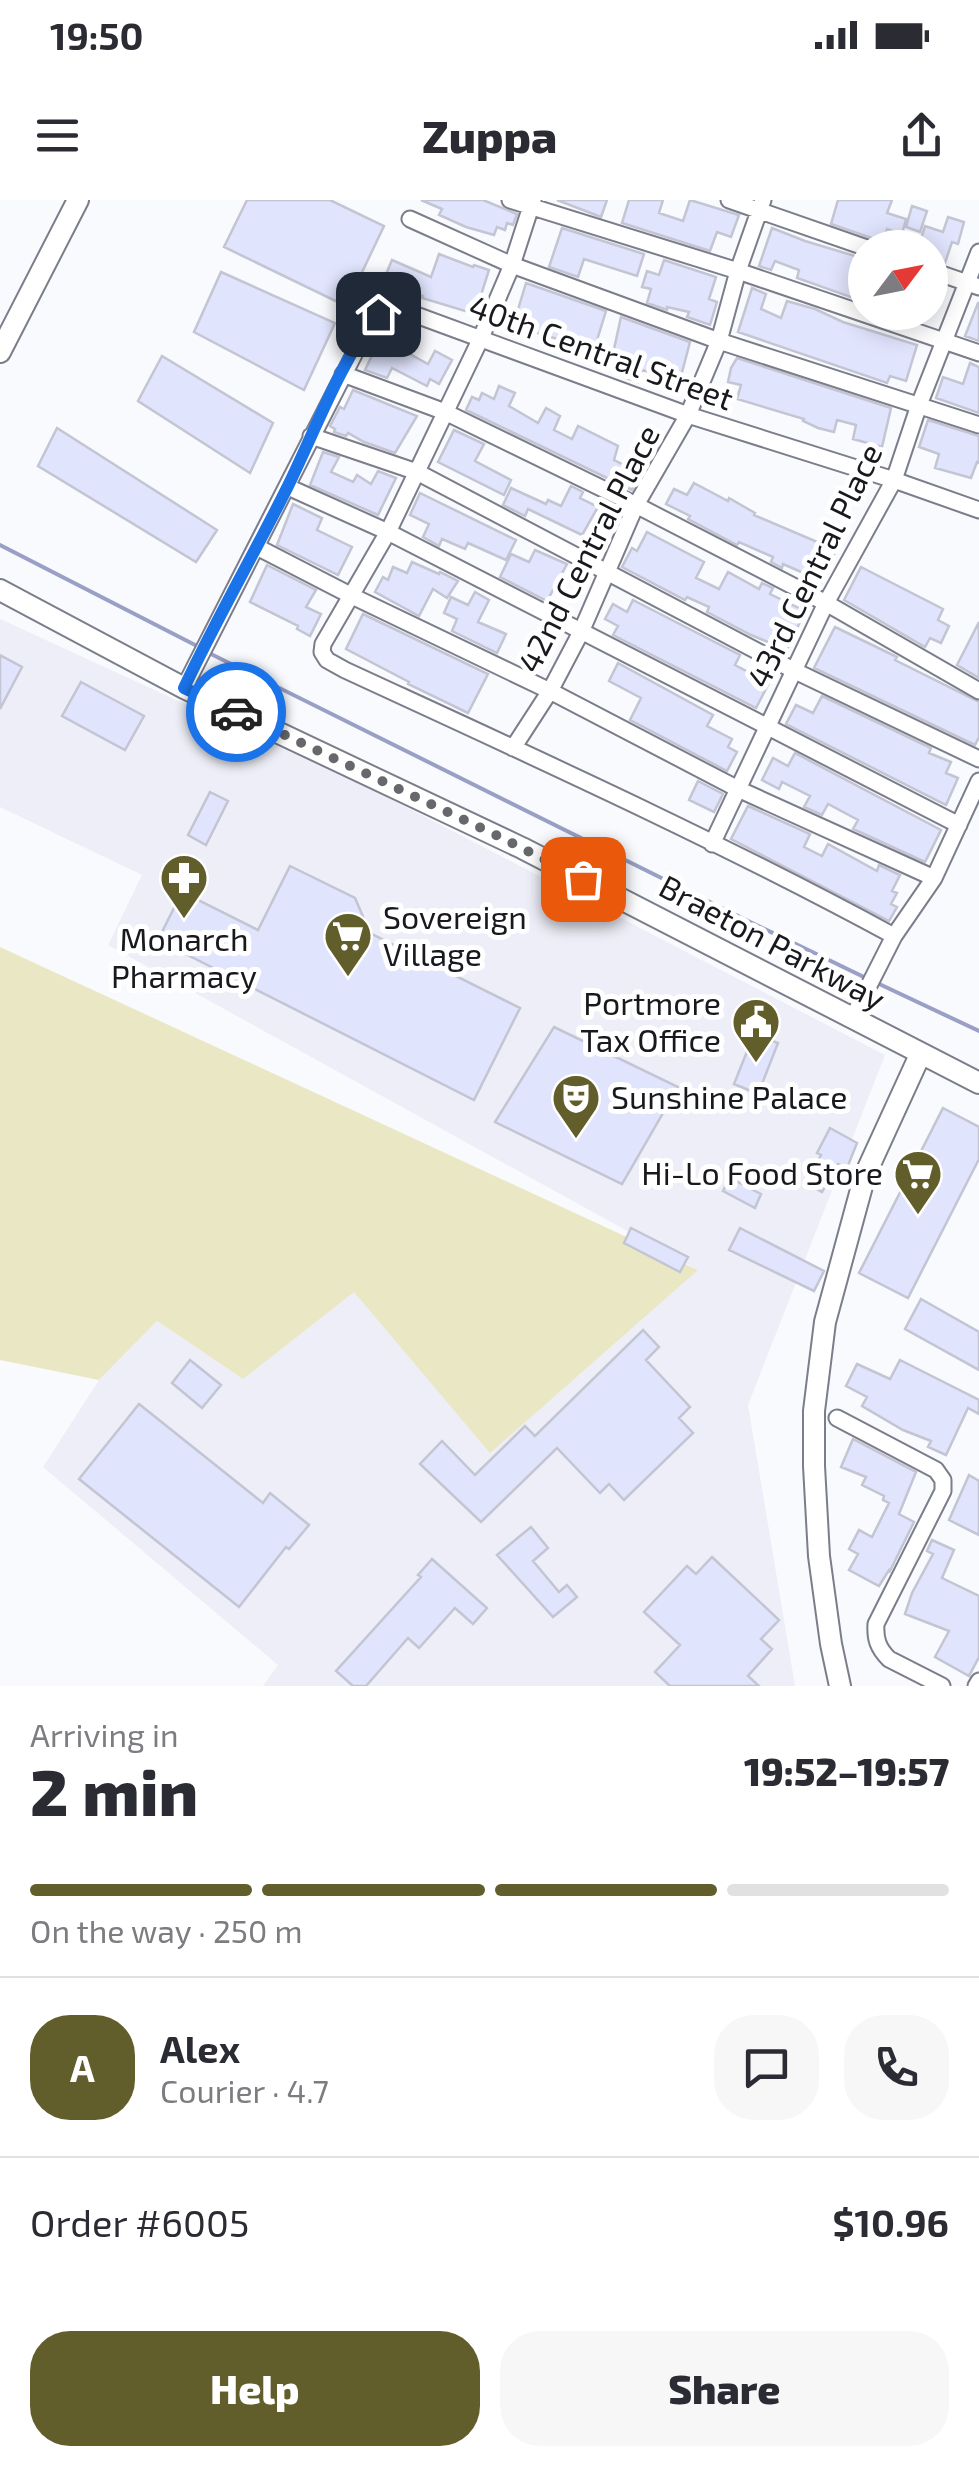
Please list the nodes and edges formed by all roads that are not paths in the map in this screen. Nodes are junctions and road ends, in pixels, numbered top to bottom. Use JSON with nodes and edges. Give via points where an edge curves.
{"nodes":[{"id":1,"x":78,"y":200,"type":"edge"},
{"id":2,"x":510,"y":200,"type":"edge"},
{"id":3,"x":729,"y":200,"type":"edge"},
{"id":4,"x":531,"y":204,"type":"edge"},
{"id":5,"x":762,"y":205,"type":"edge"},
{"id":6,"x":410,"y":219,"type":"dead end"},
{"id":7,"x":848,"y":240,"type":"edge"},
{"id":8,"x":979,"y":252,"type":"edge"},
{"id":9,"x":512,"y":265,"type":"junction"},
{"id":10,"x":738,"y":271,"type":"junction"},
{"id":11,"x":948,"y":276,"type":"edge"},
{"id":12,"x":973,"y":285,"type":"edge"},
{"id":13,"x":480,"y":340,"type":"junction"},
{"id":14,"x":718,"y":341,"type":"junction"},
{"id":15,"x":946,"y":341,"type":"junction"},
{"id":16,"x":0,"y":352,"type":"edge"},
{"id":17,"x":979,"y":353,"type":"edge"},
{"id":18,"x":342,"y":374,"type":"junction"},
{"id":19,"x":919,"y":405,"type":"junction"},
{"id":20,"x":445,"y":412,"type":"junction"},
{"id":21,"x":688,"y":415,"type":"junction"},
{"id":22,"x":979,"y":424,"type":"edge"},
{"id":23,"x":311,"y":436,"type":"junction"},
{"id":24,"x":417,"y":472,"type":"junction"},
{"id":25,"x":894,"y":480,"type":"junction"},
{"id":26,"x":288,"y":487,"type":"junction"},
{"id":27,"x":636,"y":505,"type":"junction"},
{"id":28,"x":979,"y":510,"type":"edge"},
{"id":29,"x":388,"y":532,"type":"junction"},
{"id":30,"x":257,"y":547,"type":"junction"},
{"id":31,"x":607,"y":573,"type":"junction"},
{"id":32,"x":0,"y":590,"type":"edge"},
{"id":33,"x":352,"y":596,"type":"junction"},
{"id":34,"x":826,"y":603,"type":"junction"},
{"id":35,"x":581,"y":632,"type":"junction"},
{"id":36,"x":795,"y":672,"type":"junction"},
{"id":37,"x":184,"y":688,"type":"junction"},
{"id":38,"x":550,"y":691,"type":"junction"},
{"id":39,"x":979,"y":691,"type":"edge"},
{"id":40,"x":766,"y":727,"type":"junction"},
{"id":41,"x":513,"y":748,"type":"junction"},
{"id":42,"x":979,"y":758,"type":"edge"},
{"id":43,"x":979,"y":780,"type":"edge"},
{"id":44,"x":738,"y":789,"type":"junction"},
{"id":45,"x":958,"y":825,"type":"junction"},
{"id":46,"x":712,"y":844,"type":"junction"},
{"id":47,"x":934,"y":878,"type":"junction"},
{"id":48,"x":891,"y":941,"type":"junction"},
{"id":49,"x":852,"y":1019,"type":"junction"},
{"id":50,"x":920,"y":1054,"type":"junction"},
{"id":51,"x":979,"y":1083,"type":"edge"},
{"id":52,"x":837,"y":1418,"type":"dead end"},
{"id":53,"x":920,"y":1682,"type":"edge"},
{"id":54,"x":840,"y":1686,"type":"edge"},
{"id":55,"x":942,"y":1686,"type":"edge"}],
"edges":[{"from":1,"to":16,"type":"main road"},
{"from":2,"to":4,"type":"street"},
{"from":3,"to":5,"type":"street"},
{"from":4,"to":9,"type":"street"},
{"from":4,"to":10,"type":"street"},
{"from":5,"to":7,"type":"street"},
{"from":5,"to":10,"type":"street","name":"42nd Central Place"},
{"from":6,"to":9,"type":"street"},
{"from":8,"to":12,"type":"street","name":"43rd Central Place"},
{"from":9,"to":13,"type":"street"},
{"from":9,"to":14,"type":"street"},
{"from":10,"to":14,"type":"street","name":"42nd Central Place"},
{"from":10,"to":15,"type":"street"},
{"from":11,"to":12,"type":"street"},
{"from":12,"to":15,"type":"street","name":"43rd Central Place"},
{"from":13,"to":18,"type":"street","name":"40th Central Street","via":[[386,309]]},
{"from":13,"to":20,"type":"street"},
{"from":13,"to":21,"type":"street","name":"40th Central Street"},
{"from":14,"to":19,"type":"street"},
{"from":14,"to":21,"type":"street","name":"42nd Central Place"},
{"from":15,"to":17,"type":"street"},
{"from":15,"to":19,"type":"street","name":"43rd Central Place"},
{"from":18,"to":20,"type":"street"},
{"from":18,"to":23,"type":"street","name":"40th Central Street"},
{"from":19,"to":22,"type":"street"},
{"from":19,"to":25,"type":"street","name":"43rd Central Place"},
{"from":20,"to":24,"type":"street"},
{"from":20,"to":27,"type":"street"},
{"from":21,"to":25,"type":"street","name":"40th Central Street"},
{"from":21,"to":27,"type":"street","name":"42nd Central Place"},
{"from":23,"to":24,"type":"street"},
{"from":23,"to":26,"type":"street","name":"40th Central Street"},
{"from":24,"to":29,"type":"street"},
{"from":24,"to":31,"type":"street"},
{"from":25,"to":28,"type":"street","name":"40th Central Street"},
{"from":25,"to":34,"type":"street","name":"43rd Central Place"},
{"from":26,"to":29,"type":"street"},
{"from":26,"to":30,"type":"street","name":"40th Central Street"},
{"from":27,"to":31,"type":"street","name":"42nd Central Place"},
{"from":27,"to":34,"type":"street"},
{"from":29,"to":33,"type":"street"},
{"from":29,"to":35,"type":"street"},
{"from":30,"to":33,"type":"street"},
{"from":30,"to":37,"type":"street","name":"40th Central Street"},
{"from":31,"to":35,"type":"street","name":"42nd Central Place"},
{"from":31,"to":36,"type":"street"},
{"from":32,"to":37,"type":"main road","name":"Braeton Parkway"},
{"from":33,"to":38,"type":"street"},
{"from":33,"to":41,"type":"street","via":[[323,644],[328,660]]},
{"from":34,"to":36,"type":"street","name":"43rd Central Place"},
{"from":34,"to":39,"type":"street"},
{"from":35,"to":38,"type":"street","name":"42nd Central Place"},
{"from":35,"to":40,"type":"street"},
{"from":36,"to":40,"type":"street","name":"43rd Central Place"},
{"from":36,"to":42,"type":"street"},
{"from":37,"to":49,"type":"main road","name":"Braeton Parkway","via":[[494,834]]},
{"from":38,"to":41,"type":"street","name":"42nd Central Place"},
{"from":38,"to":44,"type":"street"},
{"from":40,"to":44,"type":"street","name":"43rd Central Place"},
{"from":40,"to":45,"type":"street"},
{"from":41,"to":46,"type":"street"},
{"from":43,"to":45,"type":"street"},
{"from":44,"to":46,"type":"street","name":"43rd Central Place"},
{"from":44,"to":47,"type":"street"},
{"from":45,"to":47,"type":"street"},
{"from":46,"to":48,"type":"street","via":[[803,886]]},
{"from":47,"to":48,"type":"street"},
{"from":48,"to":49,"type":"street"},
{"from":49,"to":50,"type":"main road","name":"Braeton Parkway"},
{"from":50,"to":51,"type":"main road","name":"Braeton Parkway"},
{"from":50,"to":54,"type":"main road","via":[[865,1175],[825,1322],[814,1466],[819,1556]]},
{"from":52,"to":53,"type":"street","via":[[936,1470],[943,1480],[876,1624],[882,1652]]},
{"from":53,"to":55,"type":"street"}]}
